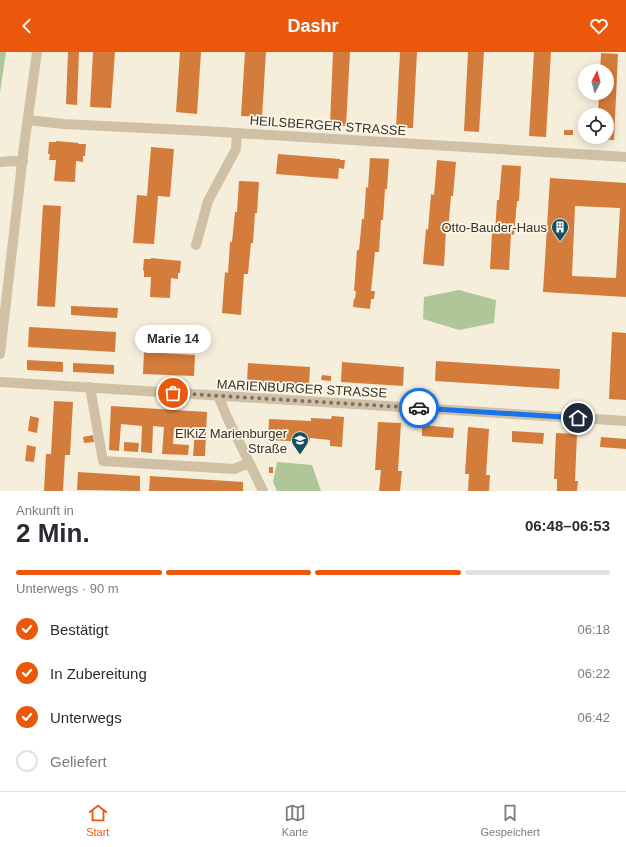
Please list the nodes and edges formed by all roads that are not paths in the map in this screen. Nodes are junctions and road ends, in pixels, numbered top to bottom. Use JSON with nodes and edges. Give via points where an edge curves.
{"nodes":[{"id":1,"x":37,"y":52,"type":"edge"},
{"id":2,"x":28,"y":120,"type":"junction"},
{"id":3,"x":237,"y":133,"type":"junction"},
{"id":4,"x":626,"y":157,"type":"edge"},
{"id":5,"x":0,"y":162,"type":"edge"},
{"id":6,"x":23,"y":162,"type":"junction"},
{"id":7,"x":196,"y":245,"type":"dead end"},
{"id":8,"x":0,"y":354,"type":"edge"},
{"id":9,"x":0,"y":382,"type":"edge"},
{"id":10,"x":90,"y":387,"type":"junction"},
{"id":11,"x":218,"y":396,"type":"junction"},
{"id":12,"x":626,"y":420,"type":"edge"},
{"id":13,"x":249,"y":463,"type":"junction"},
{"id":14,"x":263,"y":491,"type":"edge"}],
"edges":[{"from":1,"to":2,"type":"street"},
{"from":2,"to":3,"type":"street","name":"HEILSBERGER STRASSE"},
{"from":2,"to":6,"type":"street"},
{"from":3,"to":4,"type":"street","name":"HEILSBERGER STRASSE"},
{"from":3,"to":7,"type":"street","via":[[236,149],[208,201]]},
{"from":5,"to":6,"type":"street"},
{"from":6,"to":8,"type":"street"},
{"from":9,"to":10,"type":"street","name":"MARIENBURGER STRASSE"},
{"from":10,"to":11,"type":"street","name":"MARIENBURGER STRASSE"},
{"from":10,"to":13,"type":"street","via":[[103,461],[234,469]]},
{"from":11,"to":12,"type":"street","name":"MARIENBURGER STRASSE"},
{"from":11,"to":13,"type":"street"},
{"from":13,"to":14,"type":"street"}]}
